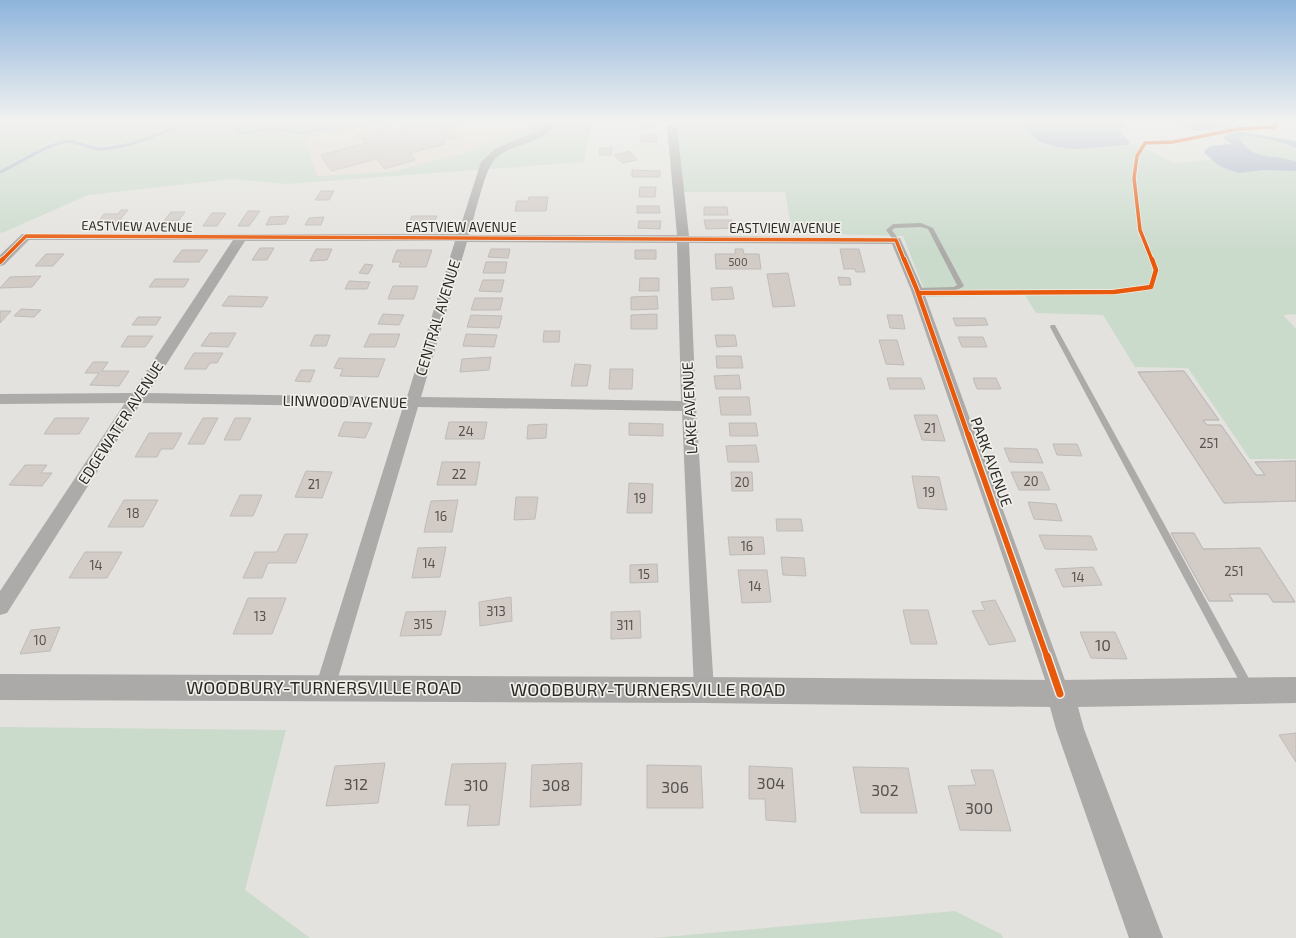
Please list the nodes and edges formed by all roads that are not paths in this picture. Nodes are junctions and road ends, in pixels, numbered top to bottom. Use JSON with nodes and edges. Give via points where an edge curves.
{"nodes":[{"id":1,"x":486,"y":165,"type":"edge"},
{"id":2,"x":676,"y":165,"type":"edge"},
{"id":3,"x":241,"y":238,"type":"junction"},
{"id":4,"x":462,"y":238,"type":"junction"},
{"id":5,"x":683,"y":238,"type":"junction"},
{"id":6,"x":896,"y":240,"type":"junction"},
{"id":7,"x":0,"y":262,"type":"edge"},
{"id":8,"x":917,"y":290,"type":"junction"},
{"id":9,"x":1053,"y":326,"type":"dead end"},
{"id":10,"x":137,"y":398,"type":"junction"},
{"id":11,"x":0,"y":399,"type":"edge"},
{"id":12,"x":412,"y":403,"type":"junction"},
{"id":13,"x":689,"y":406,"type":"junction"},
{"id":14,"x":0,"y":607,"type":"edge"},
{"id":15,"x":0,"y":687,"type":"edge"},
{"id":16,"x":325,"y":688,"type":"junction"},
{"id":17,"x":704,"y":690,"type":"junction"},
{"id":18,"x":1296,"y":690,"type":"edge"},
{"id":19,"x":1250,"y":691,"type":"junction"},
{"id":20,"x":1060,"y":694,"type":"junction"},
{"id":21,"x":1146,"y":938,"type":"edge"}],
"edges":[{"from":1,"to":4,"type":"street","name":"CENTRAL AVENUE"},
{"from":2,"to":5,"type":"street","name":"LAKE AVENUE"},
{"from":3,"to":4,"type":"street","name":"EASTVIEW AVENUE"},
{"from":3,"to":7,"type":"street","name":"EASTVIEW AVENUE","via":[[26,236]]},
{"from":3,"to":10,"type":"street","name":"EDGEWATER AVENUE"},
{"from":4,"to":5,"type":"street","name":"EASTVIEW AVENUE"},
{"from":4,"to":12,"type":"street","name":"CENTRAL AVENUE"},
{"from":5,"to":6,"type":"street","name":"EASTVIEW AVENUE"},
{"from":5,"to":13,"type":"street","name":"LAKE AVENUE"},
{"from":6,"to":8,"type":"street","name":"PARK AVENUE"},
{"from":6,"to":8,"type":"lane","via":[[889,230],[893,226],[921,225],[930,228],[961,286],[955,290]]},
{"from":8,"to":20,"type":"street","name":"PARK AVENUE"},
{"from":9,"to":19,"type":"lane"},
{"from":10,"to":11,"type":"street","name":"LINWOOD AVENUE"},
{"from":10,"to":12,"type":"street","name":"LINWOOD AVENUE"},
{"from":10,"to":14,"type":"street","name":"EDGEWATER AVENUE"},
{"from":12,"to":13,"type":"street","name":"LINWOOD AVENUE"},
{"from":12,"to":16,"type":"street","name":"CENTRAL AVENUE"},
{"from":13,"to":17,"type":"street","name":"LAKE AVENUE"},
{"from":15,"to":16,"type":"main road","name":"WOODBURY-TURNERSVILLE ROAD"},
{"from":16,"to":17,"type":"main road","name":"WOODBURY-TURNERSVILLE ROAD"},
{"from":17,"to":20,"type":"main road","name":"WOODBURY-TURNERSVILLE ROAD"},
{"from":18,"to":19,"type":"main road","name":"WOODBURY-TURNERSVILLE ROAD"},
{"from":19,"to":20,"type":"main road","name":"WOODBURY-TURNERSVILLE ROAD"},
{"from":20,"to":21,"type":"main road","via":[[1070,729]]}]}
